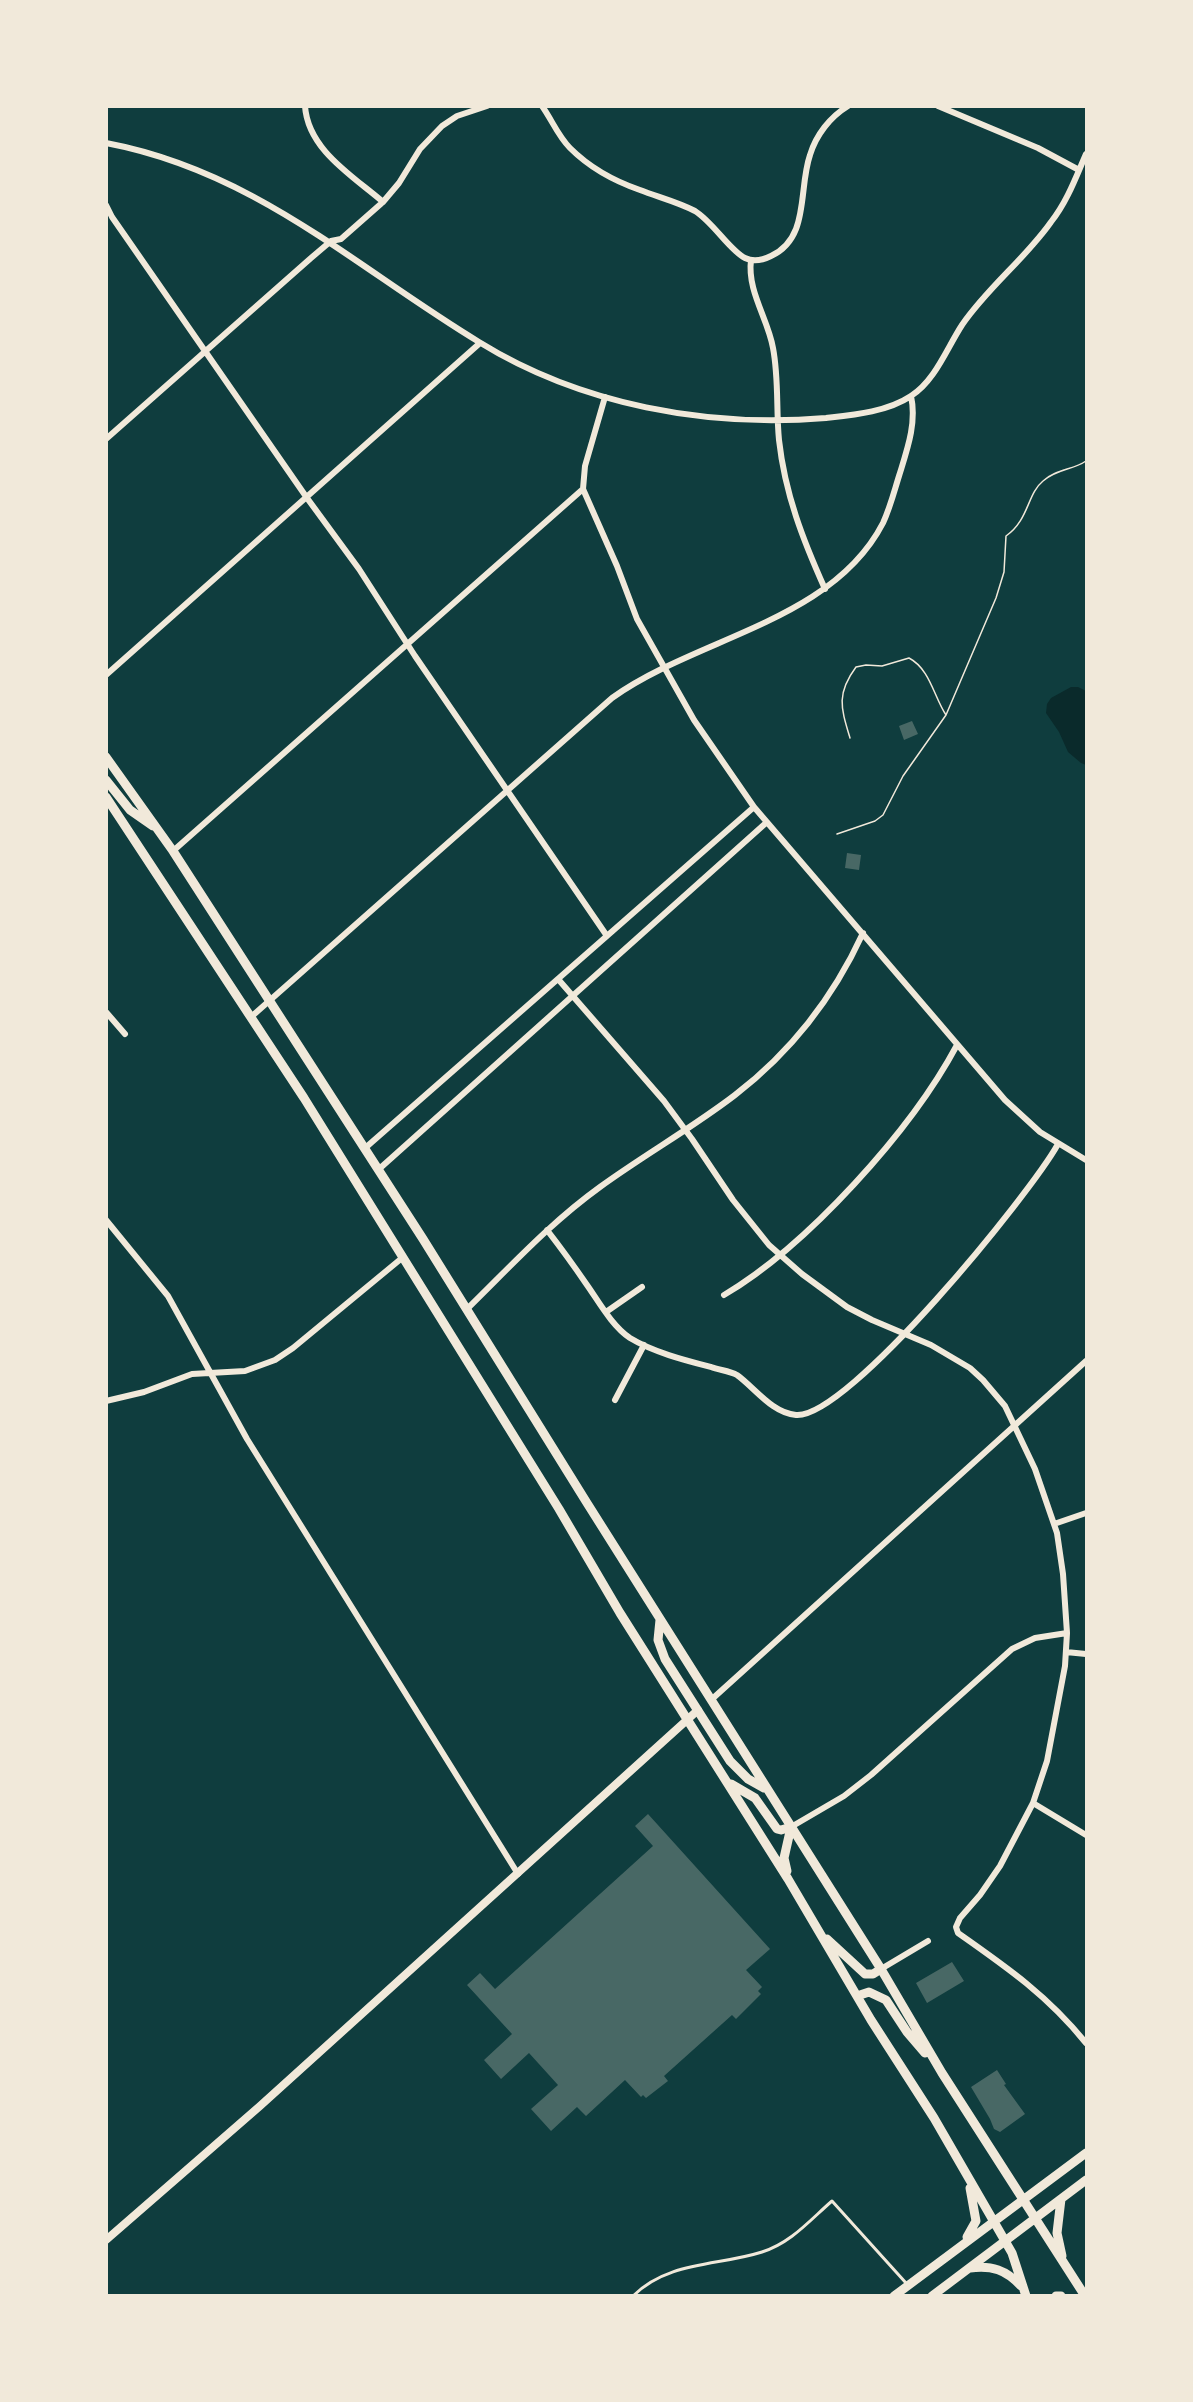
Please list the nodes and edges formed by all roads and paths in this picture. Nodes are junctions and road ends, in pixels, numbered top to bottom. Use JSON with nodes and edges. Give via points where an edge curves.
{"nodes":[{"id":1,"x":305,"y":106,"type":"edge"},
{"id":2,"x":487,"y":106,"type":"edge"},
{"id":3,"x":542,"y":106,"type":"edge"},
{"id":4,"x":938,"y":106,"type":"edge"},
{"id":5,"x":846,"y":107,"type":"edge"},
{"id":6,"x":106,"y":143,"type":"edge"},
{"id":7,"x":1086,"y":154,"type":"edge"},
{"id":8,"x":1079,"y":170,"type":"junction"},
{"id":9,"x":383,"y":202,"type":"junction"},
{"id":10,"x":106,"y":206,"type":"edge"},
{"id":11,"x":331,"y":241,"type":"junction"},
{"id":12,"x":751,"y":260,"type":"junction"},
{"id":13,"x":480,"y":343,"type":"junction"},
{"id":14,"x":204,"y":352,"type":"junction"},
{"id":15,"x":911,"y":396,"type":"junction"},
{"id":16,"x":605,"y":397,"type":"junction"},
{"id":17,"x":778,"y":420,"type":"junction"},
{"id":18,"x":106,"y":439,"type":"edge"},
{"id":19,"x":1086,"y":461,"type":"edge"},
{"id":20,"x":583,"y":489,"type":"junction"},
{"id":21,"x":307,"y":498,"type":"junction"},
{"id":22,"x":825,"y":589,"type":"junction"},
{"id":23,"x":408,"y":643,"type":"junction"},
{"id":24,"x":665,"y":667,"type":"junction"},
{"id":25,"x":106,"y":675,"type":"edge"},
{"id":26,"x":946,"y":715,"type":"junction"},
{"id":27,"x":850,"y":738,"type":"dead end"},
{"id":28,"x":106,"y":757,"type":"edge"},
{"id":29,"x":106,"y":780,"type":"edge"},
{"id":30,"x":508,"y":791,"type":"junction"},
{"id":31,"x":106,"y":796,"type":"edge"},
{"id":32,"x":754,"y":807,"type":"junction"},
{"id":33,"x":767,"y":822,"type":"junction"},
{"id":34,"x":157,"y":829,"type":"junction"},
{"id":35,"x":837,"y":834,"type":"dead end"},
{"id":36,"x":173,"y":851,"type":"junction"},
{"id":37,"x":863,"y":933,"type":"junction"},
{"id":38,"x":607,"y":936,"type":"junction"},
{"id":39,"x":558,"y":979,"type":"junction"},
{"id":40,"x":573,"y":996,"type":"junction"},
{"id":41,"x":270,"y":1001,"type":"junction"},
{"id":42,"x":106,"y":1012,"type":"edge"},
{"id":43,"x":251,"y":1017,"type":"junction"},
{"id":44,"x":125,"y":1034,"type":"dead end"},
{"id":45,"x":957,"y":1046,"type":"junction"},
{"id":46,"x":686,"y":1130,"type":"junction"},
{"id":47,"x":1058,"y":1144,"type":"junction"},
{"id":48,"x":364,"y":1149,"type":"junction"},
{"id":49,"x":1086,"y":1160,"type":"edge"},
{"id":50,"x":378,"y":1170,"type":"junction"},
{"id":51,"x":106,"y":1220,"type":"edge"},
{"id":52,"x":547,"y":1230,"type":"junction"},
{"id":53,"x":780,"y":1255,"type":"junction"},
{"id":54,"x":402,"y":1258,"type":"junction"},
{"id":55,"x":642,"y":1287,"type":"dead end"},
{"id":56,"x":724,"y":1295,"type":"dead end"},
{"id":57,"x":466,"y":1310,"type":"junction"},
{"id":58,"x":606,"y":1312,"type":"junction"},
{"id":59,"x":905,"y":1333,"type":"junction"},
{"id":60,"x":644,"y":1345,"type":"junction"},
{"id":61,"x":1086,"y":1361,"type":"edge"},
{"id":62,"x":210,"y":1373,"type":"junction"},
{"id":63,"x":615,"y":1400,"type":"dead end"},
{"id":64,"x":106,"y":1401,"type":"edge"},
{"id":65,"x":1015,"y":1425,"type":"junction"},
{"id":66,"x":1086,"y":1513,"type":"edge"},
{"id":67,"x":1054,"y":1524,"type":"junction"},
{"id":68,"x":660,"y":1620,"type":"junction"},
{"id":69,"x":1067,"y":1634,"type":"junction"},
{"id":70,"x":1066,"y":1652,"type":"junction"},
{"id":71,"x":1086,"y":1654,"type":"edge"},
{"id":72,"x":711,"y":1700,"type":"junction"},
{"id":73,"x":698,"y":1710,"type":"junction"},
{"id":74,"x":687,"y":1720,"type":"junction"},
{"id":75,"x":729,"y":1783,"type":"junction"},
{"id":76,"x":766,"y":1789,"type":"junction"},
{"id":77,"x":1033,"y":1803,"type":"junction"},
{"id":78,"x":791,"y":1827,"type":"junction"},
{"id":79,"x":1086,"y":1835,"type":"edge"},
{"id":80,"x":518,"y":1874,"type":"junction"},
{"id":81,"x":788,"y":1879,"type":"junction"},
{"id":82,"x":818,"y":1931,"type":"junction"},
{"id":83,"x":928,"y":1941,"type":"dead end"},
{"id":84,"x":881,"y":1969,"type":"junction"},
{"id":85,"x":857,"y":1996,"type":"junction"},
{"id":86,"x":1086,"y":2043,"type":"edge"},
{"id":87,"x":942,"y":2073,"type":"junction"},
{"id":88,"x":1086,"y":2153,"type":"edge"},
{"id":89,"x":968,"y":2180,"type":"junction"},
{"id":90,"x":1086,"y":2180,"type":"edge"},
{"id":91,"x":1024,"y":2199,"type":"junction"},
{"id":92,"x":1061,"y":2199,"type":"junction"},
{"id":93,"x":1035,"y":2217,"type":"junction"},
{"id":94,"x":992,"y":2222,"type":"junction"},
{"id":95,"x":106,"y":2240,"type":"edge"},
{"id":96,"x":1004,"y":2240,"type":"junction"},
{"id":97,"x":962,"y":2244,"type":"junction"},
{"id":98,"x":1064,"y":2264,"type":"junction"},
{"id":99,"x":967,"y":2268,"type":"junction"},
{"id":100,"x":908,"y":2285,"type":"junction"},
{"id":101,"x":1025,"y":2292,"type":"edge"},
{"id":102,"x":633,"y":2295,"type":"edge"},
{"id":103,"x":894,"y":2295,"type":"edge"},
{"id":104,"x":932,"y":2295,"type":"edge"},
{"id":105,"x":1056,"y":2295,"type":"edge"},
{"id":106,"x":1061,"y":2295,"type":"edge"},
{"id":107,"x":1085,"y":2295,"type":"edge"}],
"edges":[{"from":1,"to":9,"type":"street","via":[[319,145]]},
{"from":2,"to":9,"type":"street","via":[[457,116],[442,126],[420,149]]},
{"from":3,"to":12,"type":"street","via":[[568,146],[594,168],[637,190],[697,212],[741,256]]},
{"from":4,"to":8,"type":"street","via":[[1038,148]]},
{"from":5,"to":12,"type":"street","via":[[832,118],[814,144],[793,237],[780,252]]},
{"from":6,"to":11,"type":"street","via":[[181,162],[213,175]]},
{"from":7,"to":8,"type":"street"},
{"from":8,"to":15,"type":"street","via":[[1054,219],[987,293],[933,373]]},
{"from":9,"to":11,"type":"street","via":[[341,238]]},
{"from":10,"to":14,"type":"street"},
{"from":11,"to":13,"type":"street"},
{"from":11,"to":14,"type":"street"},
{"from":12,"to":17,"type":"street","via":[[749,271],[773,347]]},
{"from":13,"to":16,"type":"street","via":[[529,369]]},
{"from":13,"to":21,"type":"street"},
{"from":14,"to":18,"type":"street"},
{"from":14,"to":21,"type":"street"},
{"from":15,"to":17,"type":"street","via":[[896,404],[842,416]]},
{"from":15,"to":22,"type":"street","via":[[913,425],[890,508],[864,552]]},
{"from":16,"to":17,"type":"street","via":[[685,415]]},
{"from":16,"to":20,"type":"street","via":[[585,466]]},
{"from":17,"to":22,"type":"street","via":[[790,502]]},
{"from":19,"to":26,"type":"path","via":[[1063,469],[1037,486],[1027,511],[1006,536],[1004,572],[996,598]]},
{"from":20,"to":23,"type":"street"},
{"from":20,"to":24,"type":"street","via":[[637,619]]},
{"from":21,"to":23,"type":"street"},
{"from":21,"to":25,"type":"street"},
{"from":22,"to":24,"type":"street","via":[[772,620]]},
{"from":23,"to":30,"type":"street"},
{"from":23,"to":36,"type":"street"},
{"from":24,"to":30,"type":"street","via":[[612,698]]},
{"from":24,"to":32,"type":"street","via":[[701,730]]},
{"from":26,"to":27,"type":"path","via":[[917,662],[909,658],[882,666],[866,665],[856,668],[846,681],[841,705]]},
{"from":26,"to":35,"type":"path","via":[[903,776],[883,815]]},
{"from":28,"to":34,"type":"main road"},
{"from":29,"to":34,"type":"main road","via":[[130,810]]},
{"from":30,"to":38,"type":"street"},
{"from":30,"to":41,"type":"street"},
{"from":31,"to":43,"type":"main road"},
{"from":32,"to":33,"type":"street"},
{"from":32,"to":38,"type":"street"},
{"from":33,"to":37,"type":"street"},
{"from":33,"to":40,"type":"street"},
{"from":34,"to":36,"type":"main road"},
{"from":36,"to":41,"type":"main road"},
{"from":37,"to":45,"type":"street"},
{"from":37,"to":46,"type":"street","via":[[819,1008],[785,1050],[735,1095]]},
{"from":38,"to":39,"type":"street"},
{"from":39,"to":40,"type":"street"},
{"from":39,"to":48,"type":"street"},
{"from":40,"to":46,"type":"street"},
{"from":40,"to":50,"type":"street"},
{"from":41,"to":43,"type":"street"},
{"from":41,"to":48,"type":"main road"},
{"from":42,"to":44,"type":"street"},
{"from":43,"to":54,"type":"main road"},
{"from":45,"to":47,"type":"street","via":[[1022,1117]]},
{"from":45,"to":53,"type":"street","via":[[892,1139],[835,1204]]},
{"from":46,"to":52,"type":"street","via":[[600,1187]]},
{"from":46,"to":53,"type":"street","via":[[733,1200]]},
{"from":47,"to":49,"type":"street"},
{"from":47,"to":59,"type":"street","via":[[980,1250]]},
{"from":48,"to":50,"type":"main road"},
{"from":50,"to":57,"type":"main road"},
{"from":51,"to":62,"type":"street","via":[[168,1296]]},
{"from":52,"to":57,"type":"street"},
{"from":52,"to":58,"type":"street"},
{"from":53,"to":56,"type":"street"},
{"from":53,"to":59,"type":"street","via":[[847,1307]]},
{"from":54,"to":62,"type":"street","via":[[275,1360],[245,1371]]},
{"from":54,"to":74,"type":"main road"},
{"from":55,"to":58,"type":"street"},
{"from":57,"to":68,"type":"main road"},
{"from":58,"to":60,"type":"street","via":[[628,1337]]},
{"from":59,"to":60,"type":"street","via":[[835,1398],[813,1411],[796,1415],[777,1408],[735,1374]]},
{"from":59,"to":65,"type":"street","via":[[970,1368],[995,1392]]},
{"from":60,"to":63,"type":"street"},
{"from":61,"to":65,"type":"street"},
{"from":62,"to":64,"type":"street","via":[[192,1374]]},
{"from":62,"to":80,"type":"street","via":[[247,1439]]},
{"from":65,"to":67,"type":"street"},
{"from":65,"to":72,"type":"street"},
{"from":66,"to":67,"type":"street"},
{"from":67,"to":69,"type":"street","via":[[1064,1574]]},
{"from":68,"to":72,"type":"main road"},
{"from":68,"to":73,"type":"main road","via":[[658,1640],[665,1659]]},
{"from":69,"to":70,"type":"street"},
{"from":69,"to":78,"type":"street","via":[[1035,1638],[1012,1649],[871,1775]]},
{"from":70,"to":71,"type":"street"},
{"from":70,"to":77,"type":"street","via":[[1047,1761]]},
{"from":72,"to":76,"type":"main road"},
{"from":73,"to":74,"type":"street"},
{"from":73,"to":76,"type":"main road","via":[[737,1771]]},
{"from":74,"to":75,"type":"main road"},
{"from":74,"to":80,"type":"street"},
{"from":75,"to":78,"type":"main road","via":[[755,1798],[777,1829]]},
{"from":75,"to":81,"type":"main road"},
{"from":76,"to":78,"type":"main road"},
{"from":77,"to":79,"type":"street"},
{"from":77,"to":86,"type":"street","via":[[1000,1866],[957,1922],[958,1933],[1032,1986]]},
{"from":78,"to":81,"type":"main road","via":[[784,1858]]},
{"from":78,"to":84,"type":"main road"},
{"from":80,"to":95,"type":"street"},
{"from":81,"to":82,"type":"main road"},
{"from":82,"to":84,"type":"main road","via":[[865,1974]]},
{"from":82,"to":85,"type":"main road"},
{"from":83,"to":84,"type":"street"},
{"from":84,"to":87,"type":"main road"},
{"from":85,"to":87,"type":"main road","via":[[870,1992],[886,2000]]},
{"from":85,"to":89,"type":"main road"},
{"from":87,"to":91,"type":"main road"},
{"from":88,"to":91,"type":"main road"},
{"from":89,"to":94,"type":"main road"},
{"from":89,"to":97,"type":"main road","via":[[976,2221]]},
{"from":90,"to":92,"type":"main road"},
{"from":91,"to":93,"type":"main road"},
{"from":91,"to":94,"type":"main road"},
{"from":92,"to":93,"type":"main road"},
{"from":92,"to":98,"type":"main road","via":[[1057,2233]]},
{"from":93,"to":96,"type":"main road"},
{"from":93,"to":98,"type":"main road"},
{"from":94,"to":96,"type":"main road"},
{"from":94,"to":97,"type":"main road"},
{"from":96,"to":99,"type":"main road"},
{"from":96,"to":101,"type":"main road"},
{"from":97,"to":100,"type":"main road"},
{"from":98,"to":107,"type":"main road"},
{"from":99,"to":101,"type":"main road","via":[[995,2268],[1013,2277]]},
{"from":99,"to":104,"type":"main road"},
{"from":100,"to":102,"type":"lane","via":[[832,2201],[789,2240],[762,2252],[668,2272],[644,2284]]},
{"from":100,"to":103,"type":"main road"},
{"from":105,"to":106,"type":"main road"}]}
